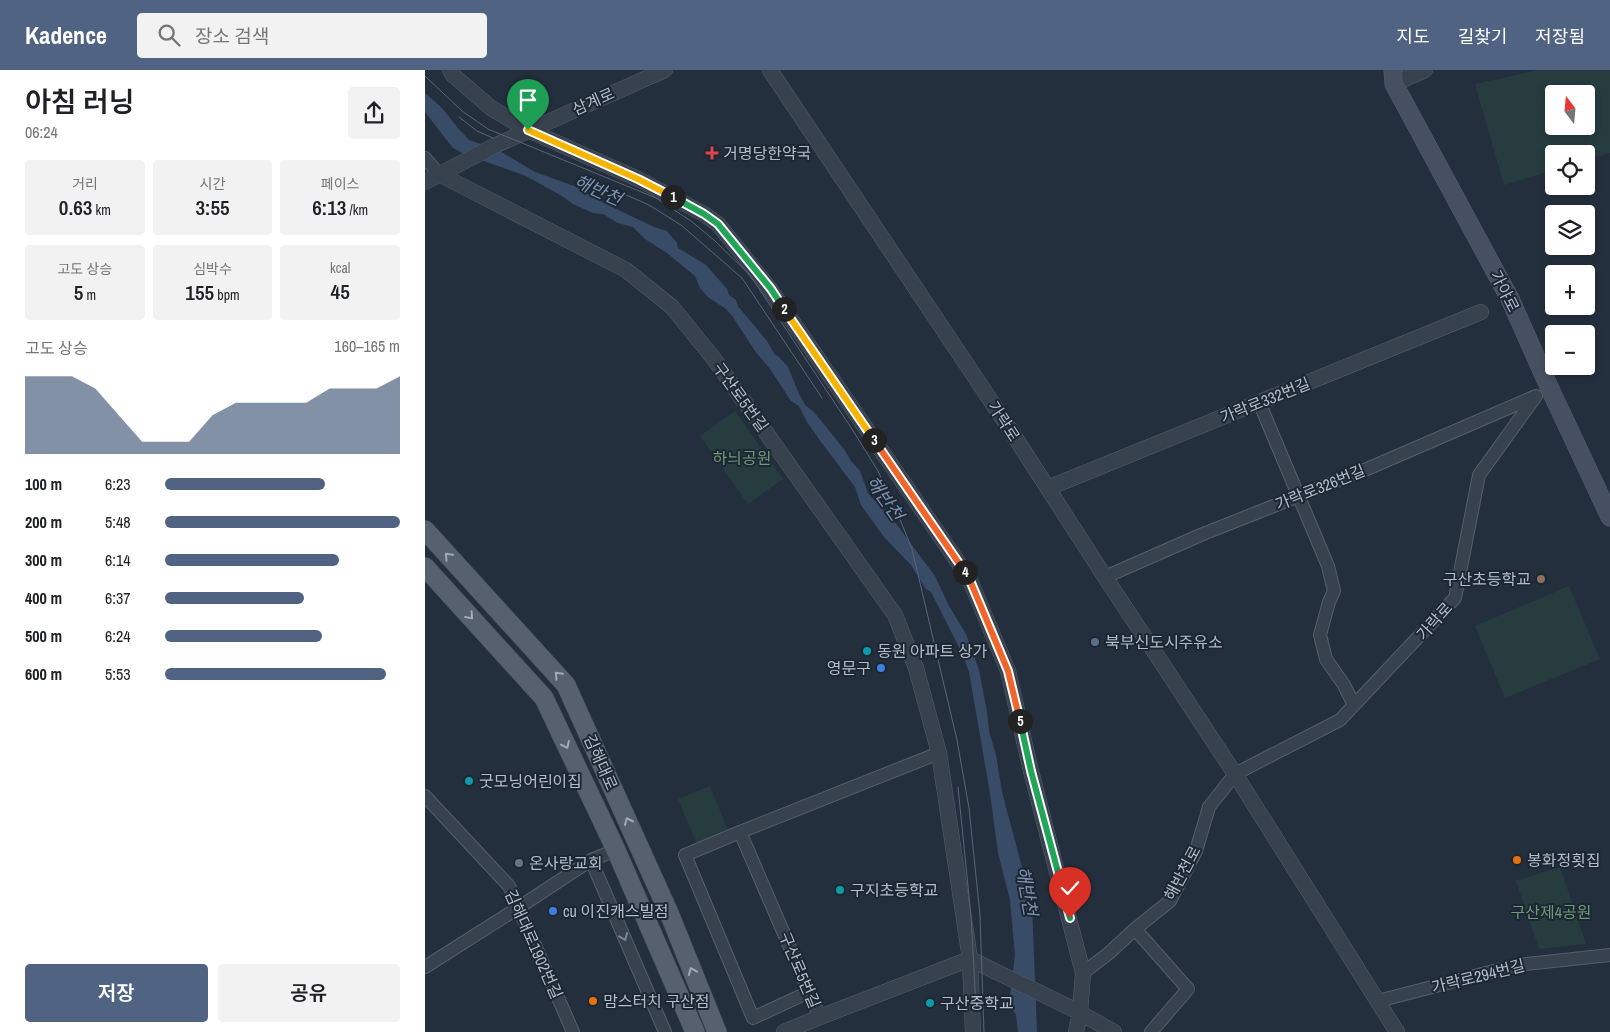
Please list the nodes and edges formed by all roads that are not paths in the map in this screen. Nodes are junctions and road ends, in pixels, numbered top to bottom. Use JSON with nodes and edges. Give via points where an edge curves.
{"nodes":[{"id":1,"x":450,"y":70,"type":"edge"},
{"id":2,"x":665,"y":70,"type":"edge"},
{"id":3,"x":770,"y":70,"type":"edge"},
{"id":4,"x":1425,"y":70,"type":"edge"},
{"id":5,"x":1393,"y":77,"type":"edge"},
{"id":6,"x":528,"y":130,"type":"junction"},
{"id":7,"x":425,"y":158,"type":"edge"},
{"id":8,"x":439,"y":174,"type":"junction"},
{"id":9,"x":425,"y":182,"type":"edge"},
{"id":10,"x":1481,"y":312,"type":"dead end"},
{"id":11,"x":1536,"y":396,"type":"joint"},
{"id":12,"x":1259,"y":402,"type":"junction"},
{"id":13,"x":1048,"y":488,"type":"junction"},
{"id":14,"x":1299,"y":495,"type":"junction"},
{"id":15,"x":1610,"y":517,"type":"edge"},
{"id":16,"x":425,"y":530,"type":"edge"},
{"id":17,"x":425,"y":567,"type":"edge"},
{"id":18,"x":1105,"y":577,"type":"junction"},
{"id":19,"x":1354,"y":705,"type":"junction"},
{"id":20,"x":939,"y":753,"type":"junction"},
{"id":21,"x":1235,"y":774,"type":"junction"},
{"id":22,"x":425,"y":796,"type":"edge"},
{"id":23,"x":740,"y":832,"type":"junction"},
{"id":24,"x":616,"y":850,"type":"junction"},
{"id":25,"x":591,"y":860,"type":"junction"},
{"id":26,"x":519,"y":908,"type":"junction"},
{"id":27,"x":1135,"y":929,"type":"junction"},
{"id":28,"x":1610,"y":956,"type":"edge"},
{"id":29,"x":970,"y":960,"type":"junction"},
{"id":30,"x":425,"y":967,"type":"edge"},
{"id":31,"x":1083,"y":973,"type":"junction"},
{"id":32,"x":809,"y":992,"type":"junction"},
{"id":33,"x":1378,"y":1001,"type":"junction"},
{"id":34,"x":1077,"y":1011,"type":"junction"},
{"id":35,"x":820,"y":1017,"type":"junction"},
{"id":36,"x":573,"y":1032,"type":"edge"},
{"id":37,"x":665,"y":1032,"type":"edge"},
{"id":38,"x":695,"y":1032,"type":"edge"},
{"id":39,"x":717,"y":1032,"type":"edge"},
{"id":40,"x":784,"y":1032,"type":"edge"},
{"id":41,"x":973,"y":1032,"type":"edge"},
{"id":42,"x":1075,"y":1032,"type":"edge"},
{"id":43,"x":1114,"y":1032,"type":"edge"},
{"id":44,"x":1151,"y":1032,"type":"edge"},
{"id":45,"x":1397,"y":1032,"type":"edge"}],
"edges":[{"from":1,"to":6,"type":"street","via":[[491,108]]},
{"from":2,"to":6,"type":"street","name":"삼계로"},
{"from":3,"to":13,"type":"street","name":"가락로"},
{"from":4,"to":5,"type":"street"},
{"from":5,"to":15,"type":"main road","name":"가야로","via":[[1510,299]]},
{"from":6,"to":8,"type":"street","name":"삼계로"},
{"from":6,"to":31,"type":"street","via":[[638,179],[718,224],[771,289],[969,578],[1008,671]]},
{"from":7,"to":8,"type":"street"},
{"from":8,"to":9,"type":"street"},
{"from":8,"to":20,"type":"street","name":"구산로5번길","via":[[626,270],[672,307],[714,359],[895,615],[916,668]]},
{"from":10,"to":12,"type":"street","name":"가락로332번길"},
{"from":11,"to":14,"type":"street","name":"가락로326번길"},
{"from":11,"to":19,"type":"street","name":"가락로","via":[[1479,475],[1455,598]]},
{"from":12,"to":13,"type":"street","name":"가락로332번길"},
{"from":12,"to":14,"type":"street"},
{"from":13,"to":18,"type":"street","name":"가락로"},
{"from":14,"to":18,"type":"street","name":"가락로326번길"},
{"from":14,"to":19,"type":"street","via":[[1328,566],[1334,591],[1320,635],[1326,658]]},
{"from":39,"to":16,"type":"main road","name":"김해대로","one_way":true,"via":[[669,913],[566,685]]},
{"from":17,"to":24,"type":"main road","name":"김해대로","one_way":true,"via":[[544,698]]},
{"from":18,"to":21,"type":"street","name":"가락로"},
{"from":19,"to":21,"type":"street","name":"가락로","via":[[1340,720]]},
{"from":20,"to":23,"type":"street"},
{"from":20,"to":29,"type":"street","name":"구산로5번길"},
{"from":21,"to":27,"type":"street","name":"해반천로","via":[[1209,807],[1197,851],[1170,901]]},
{"from":21,"to":33,"type":"street","name":"가락로"},
{"from":22,"to":26,"type":"street","name":"김해대로1902번길","via":[[509,886]]},
{"from":23,"to":32,"type":"street","name":"구산로5번길"},
{"from":23,"to":32,"type":"street","via":[[685,855],[753,1018]]},
{"from":24,"to":25,"type":"street"},
{"from":24,"to":38,"type":"main road","name":"김해대로"},
{"from":25,"to":26,"type":"street"},
{"from":25,"to":37,"type":"street","one_way":true},
{"from":26,"to":30,"type":"street"},
{"from":26,"to":36,"type":"street","name":"김해대로1902번길"},
{"from":27,"to":31,"type":"street","name":"해반천로"},
{"from":27,"to":44,"type":"street","via":[[1188,988]]},
{"from":28,"to":33,"type":"street","name":"가락로294번길","via":[[1517,964]]},
{"from":29,"to":34,"type":"street"},
{"from":29,"to":35,"type":"street","name":"구산로5번길"},
{"from":29,"to":41,"type":"street","name":"구산로5번길"},
{"from":31,"to":34,"type":"street"},
{"from":32,"to":35,"type":"street","name":"구산로5번길"},
{"from":33,"to":45,"type":"street","name":"가락로"},
{"from":34,"to":42,"type":"street"},
{"from":34,"to":43,"type":"street"},
{"from":35,"to":40,"type":"street"}]}
